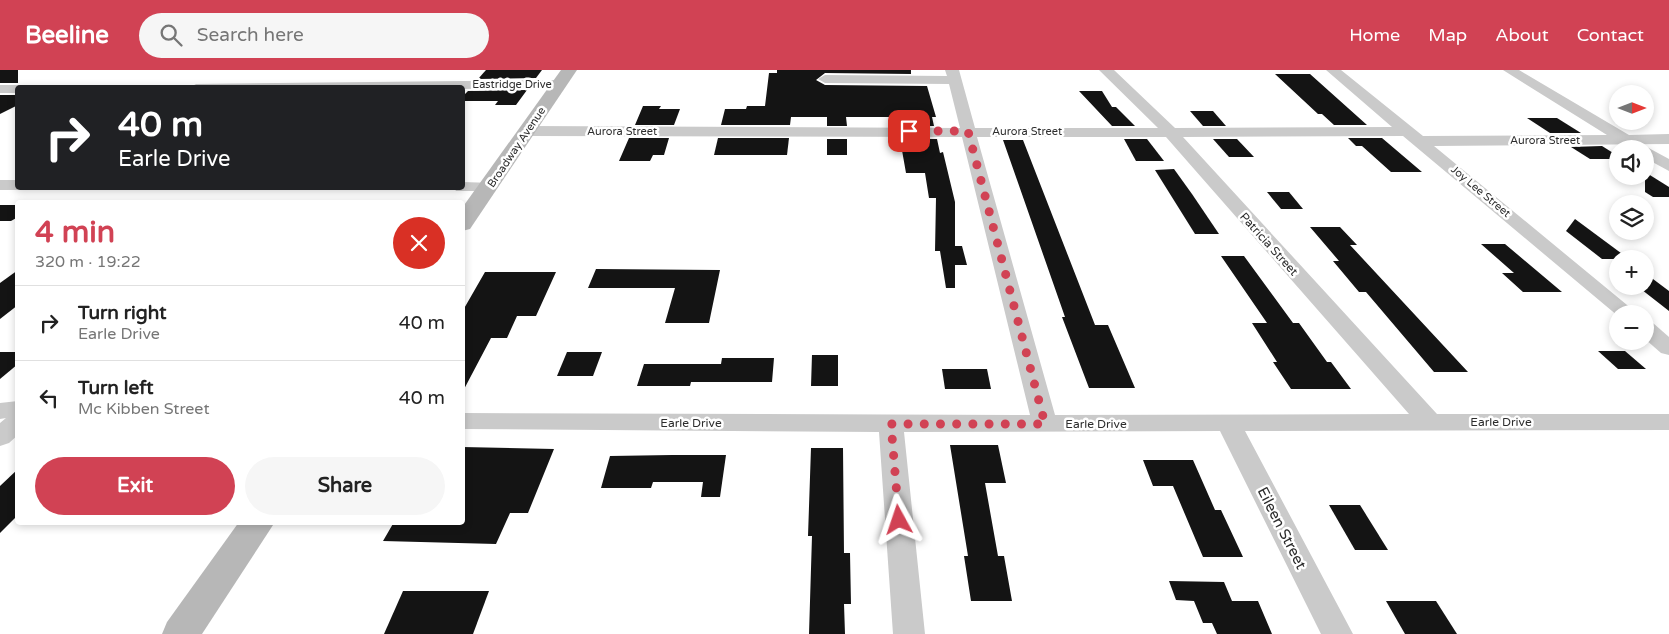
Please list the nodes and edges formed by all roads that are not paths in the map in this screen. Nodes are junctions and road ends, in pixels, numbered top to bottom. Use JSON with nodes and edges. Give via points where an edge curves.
{"nodes":[{"id":1,"x":1106,"y":70,"type":"edge"},
{"id":2,"x":1333,"y":70,"type":"edge"},
{"id":3,"x":1510,"y":70,"type":"edge"},
{"id":4,"x":954,"y":75,"type":"edge"},
{"id":5,"x":564,"y":77,"type":"edge"},
{"id":6,"x":825,"y":80,"type":"dead end"},
{"id":7,"x":296,"y":85,"type":"edge"},
{"id":8,"x":0,"y":89,"type":"edge"},
{"id":9,"x":15,"y":89,"type":"edge"},
{"id":10,"x":527,"y":131,"type":"junction"},
{"id":11,"x":968,"y":131,"type":"junction"},
{"id":12,"x":1169,"y":132,"type":"junction"},
{"id":13,"x":1414,"y":136,"type":"junction"},
{"id":14,"x":1669,"y":139,"type":"edge"},
{"id":15,"x":1625,"y":140,"type":"junction"},
{"id":16,"x":1654,"y":157,"type":"edge"},
{"id":17,"x":1669,"y":166,"type":"edge"},
{"id":18,"x":0,"y":185,"type":"edge"},
{"id":19,"x":15,"y":185,"type":"edge"},
{"id":20,"x":465,"y":187,"type":"edge"},
{"id":21,"x":488,"y":187,"type":"junction"},
{"id":22,"x":465,"y":220,"type":"edge"},
{"id":23,"x":1617,"y":305,"type":"edge"},
{"id":24,"x":1654,"y":336,"type":"edge"},
{"id":25,"x":1669,"y":348,"type":"edge"},
{"id":26,"x":15,"y":409,"type":"edge"},
{"id":27,"x":0,"y":411,"type":"edge"},
{"id":28,"x":465,"y":421,"type":"edge"},
{"id":29,"x":1429,"y":421,"type":"junction"},
{"id":30,"x":1669,"y":422,"type":"edge"},
{"id":31,"x":1228,"y":423,"type":"junction"},
{"id":32,"x":15,"y":424,"type":"edge"},
{"id":33,"x":891,"y":424,"type":"junction"},
{"id":34,"x":1045,"y":424,"type":"junction"},
{"id":35,"x":0,"y":437,"type":"edge"},
{"id":36,"x":256,"y":525,"type":"edge"},
{"id":37,"x":181,"y":634,"type":"edge"},
{"id":38,"x":909,"y":634,"type":"edge"},
{"id":39,"x":1336,"y":634,"type":"edge"}],
"edges":[{"from":1,"to":12,"type":"street","name":"Patricia Street"},
{"from":2,"to":13,"type":"street","name":"Joy Lee Street"},
{"from":3,"to":15,"type":"street"},
{"from":4,"to":6,"type":"street"},
{"from":4,"to":11,"type":"street"},
{"from":5,"to":7,"type":"street","name":"Eastridge Drive"},
{"from":5,"to":10,"type":"main road","name":"Broadway Avenue"},
{"from":8,"to":9,"type":"street"},
{"from":10,"to":11,"type":"street","name":"Aurora Street"},
{"from":10,"to":21,"type":"main road","name":"Broadway Avenue"},
{"from":11,"to":12,"type":"street","name":"Aurora Street"},
{"from":11,"to":34,"type":"street"},
{"from":12,"to":13,"type":"street","name":"Aurora Street"},
{"from":12,"to":29,"type":"street","name":"Patricia Street"},
{"from":13,"to":15,"type":"street","name":"Aurora Street"},
{"from":13,"to":23,"type":"street","name":"Joy Lee Street"},
{"from":14,"to":15,"type":"street","name":"Aurora Street"},
{"from":16,"to":17,"type":"street"},
{"from":18,"to":19,"type":"street"},
{"from":20,"to":21,"type":"street"},
{"from":21,"to":22,"type":"main road","name":"Broadway Avenue"},
{"from":24,"to":25,"type":"street"},
{"from":26,"to":27,"type":"street"},
{"from":28,"to":33,"type":"street","name":"Earle Drive"},
{"from":29,"to":30,"type":"street","name":"Earle Drive"},
{"from":29,"to":31,"type":"street","name":"Earle Drive"},
{"from":31,"to":34,"type":"street","name":"Earle Drive"},
{"from":31,"to":39,"type":"street","name":"Eileen Street"},
{"from":32,"to":35,"type":"street"},
{"from":33,"to":34,"type":"street","name":"Earle Drive"},
{"from":33,"to":38,"type":"street"},
{"from":36,"to":37,"type":"main road"}]}
